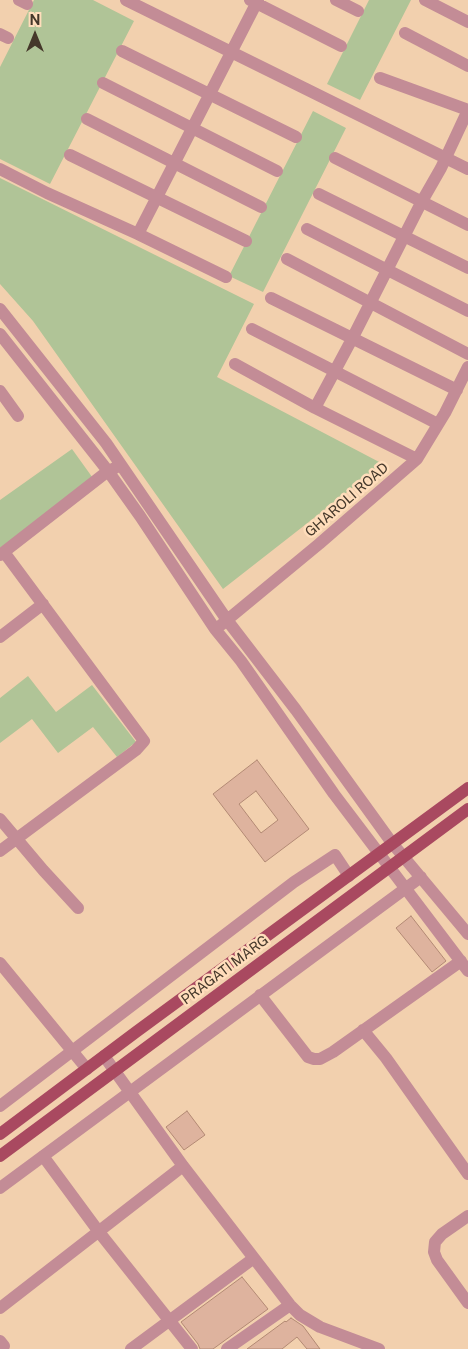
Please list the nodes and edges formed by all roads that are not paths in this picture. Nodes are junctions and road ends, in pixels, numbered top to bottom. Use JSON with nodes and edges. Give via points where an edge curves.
{"nodes":[{"id":1,"x":126,"y":0,"type":"edge"},
{"id":2,"x":336,"y":0,"type":"edge"},
{"id":3,"x":425,"y":0,"type":"edge"},
{"id":4,"x":255,"y":1,"type":"edge"},
{"id":5,"x":358,"y":11,"type":"dead end"},
{"id":6,"x":468,"y":22,"type":"edge"},
{"id":7,"x":404,"y":33,"type":"dead end"},
{"id":8,"x":341,"y":46,"type":"dead end"},
{"id":9,"x":122,"y":51,"type":"dead end"},
{"id":10,"x":232,"y":52,"type":"junction"},
{"id":11,"x":468,"y":66,"type":"edge"},
{"id":12,"x":380,"y":78,"type":"dead end"},
{"id":13,"x":103,"y":83,"type":"dead end"},
{"id":14,"x":210,"y":94,"type":"junction"},
{"id":15,"x":468,"y":110,"type":"edge"},
{"id":16,"x":87,"y":119,"type":"dead end"},
{"id":17,"x":193,"y":129,"type":"junction"},
{"id":18,"x":296,"y":137,"type":"dead end"},
{"id":19,"x":70,"y":155,"type":"dead end"},
{"id":20,"x":335,"y":158,"type":"dead end"},
{"id":21,"x":446,"y":158,"type":"junction"},
{"id":22,"x":175,"y":164,"type":"junction"},
{"id":23,"x":0,"y":169,"type":"edge"},
{"id":24,"x":468,"y":169,"type":"edge"},
{"id":25,"x":277,"y":171,"type":"dead end"},
{"id":26,"x":319,"y":194,"type":"dead end"},
{"id":27,"x":157,"y":198,"type":"junction"},
{"id":28,"x":421,"y":203,"type":"junction"},
{"id":29,"x":261,"y":207,"type":"dead end"},
{"id":30,"x":468,"y":225,"type":"edge"},
{"id":31,"x":307,"y":229,"type":"dead end"},
{"id":32,"x":138,"y":234,"type":"junction"},
{"id":33,"x":405,"y":236,"type":"junction"},
{"id":34,"x":246,"y":241,"type":"dead end"},
{"id":35,"x":286,"y":259,"type":"dead end"},
{"id":36,"x":468,"y":268,"type":"edge"},
{"id":37,"x":387,"y":269,"type":"junction"},
{"id":38,"x":226,"y":276,"type":"dead end"},
{"id":39,"x":271,"y":298,"type":"dead end"},
{"id":40,"x":370,"y":303,"type":"junction"},
{"id":41,"x":0,"y":309,"type":"edge"},
{"id":42,"x":468,"y":311,"type":"edge"},
{"id":43,"x":252,"y":329,"type":"dead end"},
{"id":44,"x":0,"y":334,"type":"edge"},
{"id":45,"x":352,"y":339,"type":"junction"},
{"id":46,"x":468,"y":354,"type":"edge"},
{"id":47,"x":235,"y":364,"type":"dead end"},
{"id":48,"x":468,"y":367,"type":"edge"},
{"id":49,"x":335,"y":371,"type":"junction"},
{"id":50,"x":456,"y":390,"type":"junction"},
{"id":51,"x":0,"y":391,"type":"edge"},
{"id":52,"x":315,"y":408,"type":"junction"},
{"id":53,"x":18,"y":416,"type":"dead end"},
{"id":54,"x":438,"y":424,"type":"junction"},
{"id":55,"x":417,"y":459,"type":"junction"},
{"id":56,"x":122,"y":465,"type":"junction"},
{"id":57,"x":108,"y":471,"type":"junction"},
{"id":58,"x":2,"y":554,"type":"edge"},
{"id":59,"x":43,"y":604,"type":"junction"},
{"id":60,"x":226,"y":620,"type":"junction"},
{"id":61,"x":215,"y":629,"type":"junction"},
{"id":62,"x":0,"y":637,"type":"edge"},
{"id":63,"x":468,"y":788,"type":"edge"},
{"id":64,"x":468,"y":809,"type":"edge"},
{"id":65,"x":0,"y":818,"type":"edge"},
{"id":66,"x":16,"y":839,"type":"junction"},
{"id":67,"x":392,"y":843,"type":"junction"},
{"id":68,"x":0,"y":851,"type":"edge"},
{"id":69,"x":380,"y":854,"type":"junction"},
{"id":70,"x":403,"y":856,"type":"junction"},
{"id":71,"x":390,"y":867,"type":"junction"},
{"id":72,"x":349,"y":876,"type":"junction"},
{"id":73,"x":421,"y":877,"type":"junction"},
{"id":74,"x":406,"y":887,"type":"junction"},
{"id":75,"x":78,"y":908,"type":"dead end"},
{"id":76,"x":468,"y":934,"type":"edge"},
{"id":77,"x":464,"y":966,"type":"edge"},
{"id":78,"x":2,"y":970,"type":"edge"},
{"id":79,"x":260,"y":995,"type":"junction"},
{"id":80,"x":363,"y":1030,"type":"junction"},
{"id":81,"x":72,"y":1049,"type":"junction"},
{"id":82,"x":104,"y":1056,"type":"junction"},
{"id":83,"x":87,"y":1069,"type":"junction"},
{"id":84,"x":114,"y":1071,"type":"junction"},
{"id":85,"x":130,"y":1091,"type":"junction"},
{"id":86,"x":0,"y":1106,"type":"edge"},
{"id":87,"x":0,"y":1134,"type":"edge"},
{"id":88,"x":0,"y":1156,"type":"edge"},
{"id":89,"x":43,"y":1156,"type":"junction"},
{"id":90,"x":183,"y":1166,"type":"junction"},
{"id":91,"x":468,"y":1174,"type":"edge"},
{"id":92,"x":0,"y":1188,"type":"edge"},
{"id":93,"x":468,"y":1216,"type":"edge"},
{"id":94,"x":100,"y":1232,"type":"junction"},
{"id":95,"x":254,"y":1258,"type":"junction"},
{"id":96,"x":468,"y":1303,"type":"edge"},
{"id":97,"x":290,"y":1305,"type":"junction"},
{"id":98,"x":0,"y":1308,"type":"edge"},
{"id":99,"x":169,"y":1321,"type":"junction"},
{"id":100,"x":0,"y":1341,"type":"edge"},
{"id":101,"x":373,"y":1348,"type":"edge"},
{"id":102,"x":1,"y":1349,"type":"edge"},
{"id":103,"x":130,"y":1349,"type":"edge"},
{"id":104,"x":192,"y":1349,"type":"edge"},
{"id":105,"x":226,"y":1349,"type":"edge"}],
"edges":[{"from":1,"to":10,"type":"street"},
{"from":2,"to":5,"type":"street"},
{"from":3,"to":6,"type":"street"},
{"from":4,"to":8,"type":"street"},
{"from":4,"to":10,"type":"street"},
{"from":7,"to":11,"type":"street"},
{"from":9,"to":14,"type":"street"},
{"from":10,"to":14,"type":"street"},
{"from":10,"to":21,"type":"street"},
{"from":12,"to":15,"type":"street"},
{"from":13,"to":17,"type":"street"},
{"from":14,"to":17,"type":"street"},
{"from":14,"to":18,"type":"street"},
{"from":15,"to":21,"type":"street"},
{"from":16,"to":22,"type":"street"},
{"from":17,"to":22,"type":"street"},
{"from":17,"to":25,"type":"street"},
{"from":19,"to":27,"type":"street"},
{"from":20,"to":28,"type":"street"},
{"from":21,"to":24,"type":"street"},
{"from":21,"to":28,"type":"street"},
{"from":22,"to":27,"type":"street"},
{"from":22,"to":29,"type":"street"},
{"from":23,"to":32,"type":"street","via":[[47,194]]},
{"from":26,"to":33,"type":"street"},
{"from":27,"to":32,"type":"street"},
{"from":27,"to":34,"type":"street"},
{"from":28,"to":30,"type":"street"},
{"from":28,"to":33,"type":"street"},
{"from":31,"to":37,"type":"street"},
{"from":32,"to":38,"type":"street"},
{"from":33,"to":36,"type":"street"},
{"from":33,"to":37,"type":"street"},
{"from":35,"to":40,"type":"street"},
{"from":37,"to":40,"type":"street"},
{"from":37,"to":42,"type":"street"},
{"from":39,"to":45,"type":"street"},
{"from":40,"to":45,"type":"street"},
{"from":40,"to":46,"type":"street"},
{"from":41,"to":56,"type":"street"},
{"from":43,"to":49,"type":"street"},
{"from":44,"to":57,"type":"street"},
{"from":45,"to":49,"type":"street"},
{"from":45,"to":50,"type":"street"},
{"from":47,"to":52,"type":"street"},
{"from":48,"to":50,"type":"street","name":"GHAROLI ROAD"},
{"from":49,"to":52,"type":"street"},
{"from":49,"to":54,"type":"street"},
{"from":50,"to":54,"type":"street","name":"GHAROLI ROAD"},
{"from":51,"to":53,"type":"street"},
{"from":52,"to":55,"type":"street"},
{"from":54,"to":55,"type":"street","name":"GHAROLI ROAD"},
{"from":55,"to":60,"type":"street","name":"GHAROLI ROAD"},
{"from":56,"to":57,"type":"street"},
{"from":56,"to":60,"type":"street"},
{"from":57,"to":58,"type":"street"},
{"from":57,"to":61,"type":"street"},
{"from":58,"to":59,"type":"street"},
{"from":59,"to":62,"type":"street"},
{"from":59,"to":66,"type":"street","via":[[144,741]]},
{"from":60,"to":61,"type":"street","name":"GHAROLI ROAD"},
{"from":60,"to":67,"type":"street"},
{"from":61,"to":69,"type":"street"},
{"from":63,"to":67,"type":"main road","name":"PRAGATI MARG"},
{"from":64,"to":70,"type":"main road","name":"PRAGATI MARG"},
{"from":65,"to":66,"type":"street"},
{"from":66,"to":68,"type":"street"},
{"from":66,"to":75,"type":"street"},
{"from":67,"to":69,"type":"main road","name":"PRAGATI MARG"},
{"from":67,"to":70,"type":"street"},
{"from":69,"to":71,"type":"street"},
{"from":69,"to":72,"type":"main road","name":"PRAGATI MARG"},
{"from":70,"to":71,"type":"main road","name":"PRAGATI MARG"},
{"from":70,"to":73,"type":"street"},
{"from":71,"to":74,"type":"street"},
{"from":71,"to":84,"type":"main road","name":"PRAGATI MARG"},
{"from":72,"to":81,"type":"street","via":[[335,855],[294,882]]},
{"from":72,"to":82,"type":"main road","name":"PRAGATI MARG"},
{"from":73,"to":74,"type":"street"},
{"from":73,"to":76,"type":"street"},
{"from":74,"to":77,"type":"street"},
{"from":74,"to":79,"type":"street"},
{"from":77,"to":80,"type":"street"},
{"from":78,"to":81,"type":"street"},
{"from":79,"to":80,"type":"street","via":[[308,1057],[325,1057]]},
{"from":79,"to":85,"type":"street"},
{"from":80,"to":91,"type":"street"},
{"from":81,"to":83,"type":"street"},
{"from":81,"to":86,"type":"street"},
{"from":82,"to":83,"type":"main road","name":"PRAGATI MARG"},
{"from":82,"to":84,"type":"street"},
{"from":83,"to":87,"type":"main road","name":"PRAGATI MARG"},
{"from":84,"to":85,"type":"street"},
{"from":84,"to":88,"type":"main road","name":"PRAGATI MARG"},
{"from":85,"to":89,"type":"street"},
{"from":85,"to":90,"type":"street"},
{"from":89,"to":92,"type":"street"},
{"from":89,"to":94,"type":"street"},
{"from":90,"to":94,"type":"street"},
{"from":90,"to":95,"type":"street"},
{"from":93,"to":96,"type":"street","via":[[442,1234],[435,1242],[434,1252]]},
{"from":94,"to":98,"type":"street"},
{"from":94,"to":99,"type":"street"},
{"from":95,"to":97,"type":"street"},
{"from":95,"to":99,"type":"street"},
{"from":97,"to":101,"type":"street","via":[[320,1327]]},
{"from":97,"to":105,"type":"street"},
{"from":99,"to":103,"type":"street"},
{"from":99,"to":104,"type":"street"},
{"from":100,"to":102,"type":"street","via":[[4,1346]]}]}
